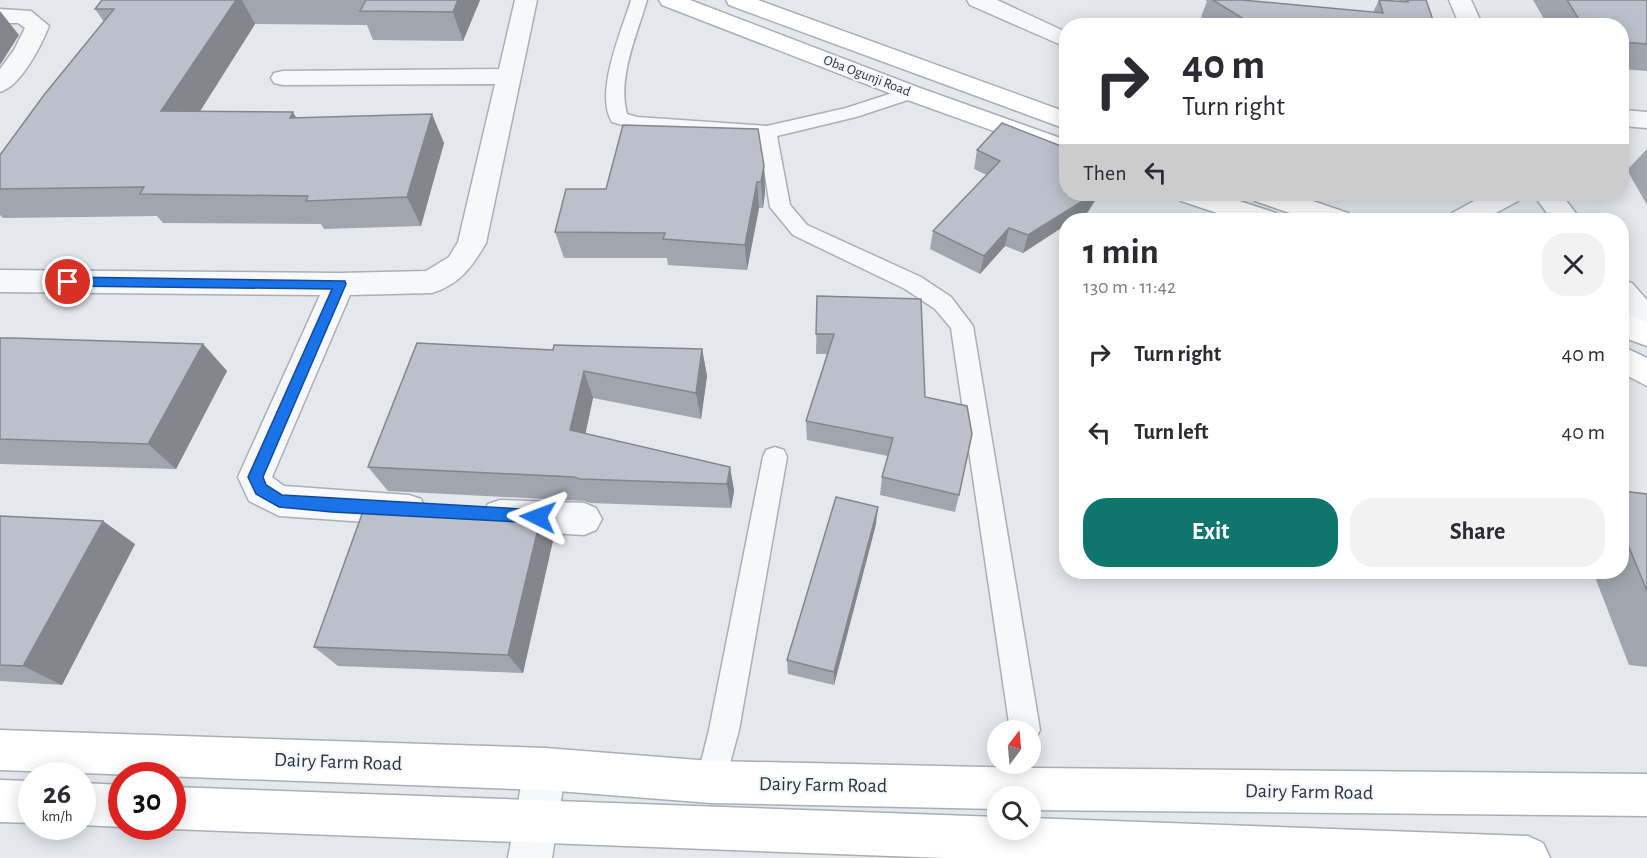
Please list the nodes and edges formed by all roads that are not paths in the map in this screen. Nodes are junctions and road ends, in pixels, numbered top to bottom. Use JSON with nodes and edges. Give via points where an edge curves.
{"nodes":[{"id":1,"x":41,"y":0,"type":"edge"},
{"id":2,"x":526,"y":0,"type":"edge"},
{"id":3,"x":639,"y":0,"type":"edge"},
{"id":4,"x":670,"y":0,"type":"edge"},
{"id":5,"x":736,"y":0,"type":"edge"},
{"id":6,"x":978,"y":0,"type":"edge"},
{"id":7,"x":1460,"y":0,"type":"edge"},
{"id":8,"x":11,"y":16,"type":"edge"},
{"id":9,"x":1468,"y":18,"type":"edge"},
{"id":10,"x":1059,"y":37,"type":"edge"},
{"id":11,"x":510,"y":76,"type":"junction"},
{"id":12,"x":283,"y":78,"type":"dead end"},
{"id":13,"x":0,"y":84,"type":"edge"},
{"id":14,"x":911,"y":93,"type":"junction"},
{"id":15,"x":1059,"y":118,"type":"edge"},
{"id":16,"x":1629,"y":119,"type":"edge"},
{"id":17,"x":1647,"y":120,"type":"edge"},
{"id":18,"x":766,"y":132,"type":"junction"},
{"id":19,"x":1059,"y":146,"type":"edge"},
{"id":20,"x":1247,"y":201,"type":"edge"},
{"id":21,"x":1496,"y":201,"type":"edge"},
{"id":22,"x":1553,"y":201,"type":"edge"},
{"id":23,"x":1263,"y":203,"type":"edge"},
{"id":24,"x":1307,"y":213,"type":"edge"},
{"id":25,"x":1474,"y":213,"type":"edge"},
{"id":26,"x":1562,"y":213,"type":"edge"},
{"id":27,"x":0,"y":281,"type":"edge"},
{"id":28,"x":340,"y":284,"type":"junction"},
{"id":29,"x":1629,"y":299,"type":"edge"},
{"id":30,"x":1647,"y":320,"type":"edge"},
{"id":31,"x":1629,"y":328,"type":"edge"},
{"id":32,"x":1647,"y":334,"type":"edge"},
{"id":33,"x":1629,"y":353,"type":"edge"},
{"id":34,"x":1647,"y":359,"type":"edge"},
{"id":35,"x":1629,"y":362,"type":"edge"},
{"id":36,"x":1647,"y":373,"type":"edge"},
{"id":37,"x":775,"y":457,"type":"dead end"},
{"id":38,"x":435,"y":512,"type":"edge"},
{"id":39,"x":469,"y":513,"type":"edge"},
{"id":40,"x":584,"y":519,"type":"dead end"},
{"id":41,"x":1023,"y":720,"type":"edge"},
{"id":42,"x":0,"y":750,"type":"edge"},
{"id":43,"x":545,"y":769,"type":"junction"},
{"id":44,"x":1032,"y":776,"type":"edge"},
{"id":45,"x":711,"y":782,"type":"junction"},
{"id":46,"x":1647,"y":795,"type":"edge"},
{"id":47,"x":0,"y":801,"type":"edge"},
{"id":48,"x":18,"y":802,"type":"edge"},
{"id":49,"x":186,"y":809,"type":"edge"},
{"id":50,"x":533,"y":840,"type":"edge"},
{"id":51,"x":1171,"y":851,"type":"edge"},
{"id":52,"x":1528,"y":858,"type":"edge"}],
"edges":[{"from":1,"to":8,"type":"street"},
{"from":2,"to":11,"type":"street"},
{"from":3,"to":18,"type":"lane","via":[[619,68],[614,108],[619,118],[636,123]]},
{"from":4,"to":14,"type":"main road","name":"Oba Ogunji Road"},
{"from":5,"to":15,"type":"main road","name":"Oba Ogunji Road"},
{"from":6,"to":10,"type":"street"},
{"from":7,"to":9,"type":"street"},
{"from":8,"to":13,"type":"street","via":[[37,26],[22,58]]},
{"from":11,"to":12,"type":"street"},
{"from":11,"to":28,"type":"street","via":[[472,243],[459,264],[432,282]]},
{"from":14,"to":18,"type":"lane","via":[[850,113]]},
{"from":14,"to":19,"type":"main road","name":"Oba Ogunji Road"},
{"from":16,"to":17,"type":"street"},
{"from":18,"to":41,"type":"lane","via":[[780,207],[800,230],[914,283],[943,303],[962,326]]},
{"from":20,"to":23,"type":"main road"},
{"from":21,"to":25,"type":"street"},
{"from":22,"to":26,"type":"street"},
{"from":23,"to":24,"type":"main road"},
{"from":27,"to":28,"type":"street"},
{"from":28,"to":38,"type":"street","via":[[255,477],[261,490],[279,501]]},
{"from":29,"to":30,"type":"street"},
{"from":31,"to":32,"type":"main road"},
{"from":33,"to":34,"type":"main road"},
{"from":35,"to":36,"type":"main road"},
{"from":37,"to":45,"type":"lane"},
{"from":39,"to":40,"type":"street"},
{"from":42,"to":43,"type":"main road","name":"Dairy Farm Road"},
{"from":43,"to":45,"type":"main road","name":"Dairy Farm Road"},
{"from":43,"to":50,"type":"street"},
{"from":44,"to":45,"type":"main road","name":"Dairy Farm Road"},
{"from":44,"to":46,"type":"main road","name":"Dairy Farm Road"},
{"from":47,"to":48,"type":"main road"},
{"from":49,"to":50,"type":"main road"},
{"from":50,"to":51,"type":"main road"},
{"from":51,"to":52,"type":"main road"}]}
